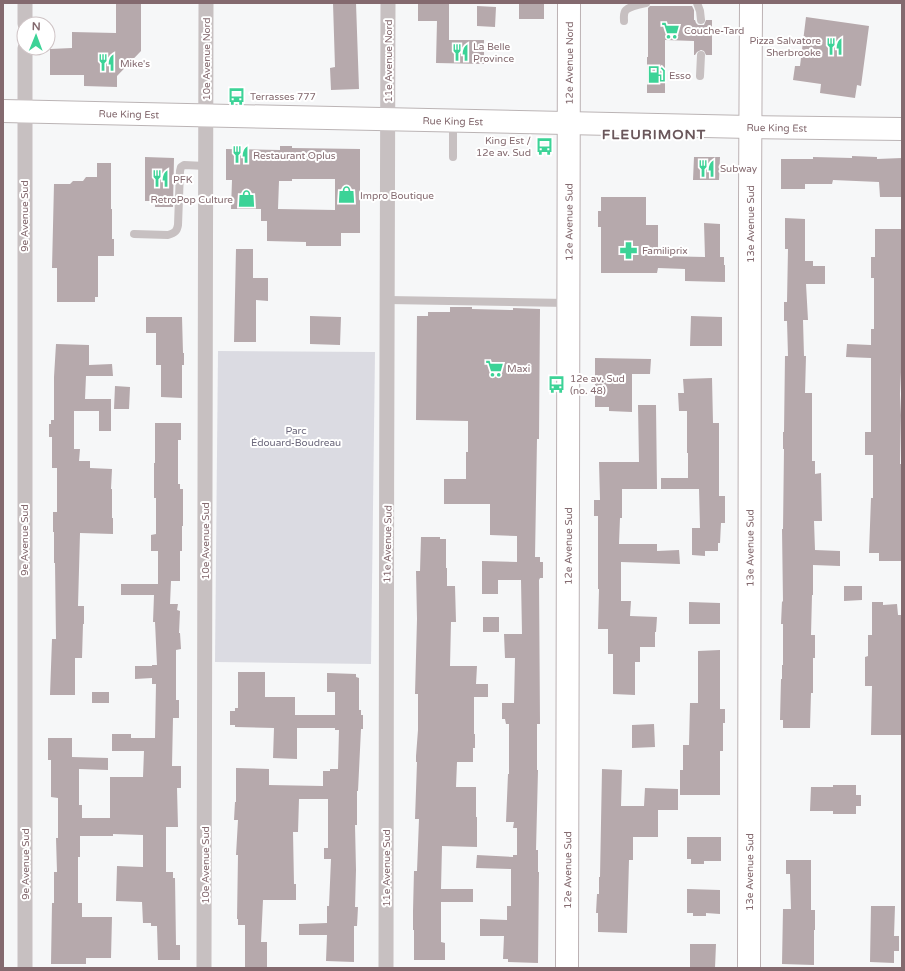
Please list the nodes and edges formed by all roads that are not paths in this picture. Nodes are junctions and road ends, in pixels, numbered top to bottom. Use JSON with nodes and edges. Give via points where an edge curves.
{"nodes":[{"id":1,"x":25,"y":3,"type":"edge"},
{"id":2,"x":206,"y":3,"type":"edge"},
{"id":3,"x":388,"y":3,"type":"edge"},
{"id":4,"x":569,"y":3,"type":"edge"},
{"id":5,"x":646,"y":3,"type":"edge"},
{"id":6,"x":697,"y":3,"type":"edge"},
{"id":7,"x":751,"y":3,"type":"edge"},
{"id":8,"x":25,"y":16,"type":"edge"},
{"id":9,"x":701,"y":20,"type":"dead end"},
{"id":10,"x":624,"y":21,"type":"dead end"},
{"id":11,"x":701,"y":55,"type":"dead end"},
{"id":12,"x":24,"y":56,"type":"edge"},
{"id":13,"x":700,"y":76,"type":"dead end"},
{"id":14,"x":14,"y":111,"type":"edge"},
{"id":15,"x":206,"y":115,"type":"junction"},
{"id":16,"x":388,"y":119,"type":"junction"},
{"id":17,"x":453,"y":121,"type":"junction"},
{"id":18,"x":570,"y":123,"type":"junction"},
{"id":19,"x":750,"y":128,"type":"junction"},
{"id":20,"x":902,"y":129,"type":"edge"},
{"id":21,"x":453,"y":157,"type":"dead end"},
{"id":22,"x":206,"y":166,"type":"junction"},
{"id":23,"x":134,"y":234,"type":"dead end"},
{"id":24,"x":388,"y":300,"type":"junction"},
{"id":25,"x":569,"y":303,"type":"junction"},
{"id":26,"x":25,"y":968,"type":"edge"},
{"id":27,"x":204,"y":968,"type":"edge"},
{"id":28,"x":386,"y":968,"type":"edge"},
{"id":29,"x":567,"y":968,"type":"edge"},
{"id":30,"x":749,"y":968,"type":"edge"}],
"edges":[{"from":1,"to":8,"type":"street"},
{"from":2,"to":15,"type":"street","name":"10e Avenue Nord"},
{"from":3,"to":16,"type":"street","name":"11e Avenue Nord"},
{"from":4,"to":18,"type":"main road","name":"12e Avenue Nord"},
{"from":5,"to":10,"type":"lane","via":[[626,10]]},
{"from":6,"to":9,"type":"lane"},
{"from":7,"to":19,"type":"main road","name":"13e Avenue Sud"},
{"from":11,"to":13,"type":"lane"},
{"from":12,"to":14,"type":"street","name":"9e Avenue Sud"},
{"from":14,"to":15,"type":"main road","name":"Rue King Est"},
{"from":14,"to":26,"type":"street","name":"9e Avenue Sud"},
{"from":15,"to":16,"type":"main road","name":"Rue King Est"},
{"from":15,"to":22,"type":"street","name":"10e Avenue Sud"},
{"from":16,"to":17,"type":"main road","name":"Rue King Est"},
{"from":16,"to":24,"type":"street","name":"11e Avenue Sud"},
{"from":17,"to":18,"type":"main road","name":"Rue King Est"},
{"from":17,"to":21,"type":"lane"},
{"from":18,"to":19,"type":"main road","name":"Rue King Est"},
{"from":18,"to":25,"type":"main road","name":"12e Avenue Sud"},
{"from":19,"to":20,"type":"main road","name":"Rue King Est"},
{"from":19,"to":30,"type":"main road","name":"13e Avenue Sud"},
{"from":22,"to":23,"type":"lane","via":[[181,167],[178,225],[174,234]]},
{"from":22,"to":27,"type":"street","name":"10e Avenue Sud"},
{"from":24,"to":25,"type":"lane"},
{"from":24,"to":28,"type":"street","name":"11e Avenue Sud"},
{"from":25,"to":29,"type":"main road","name":"12e Avenue Sud"}]}
